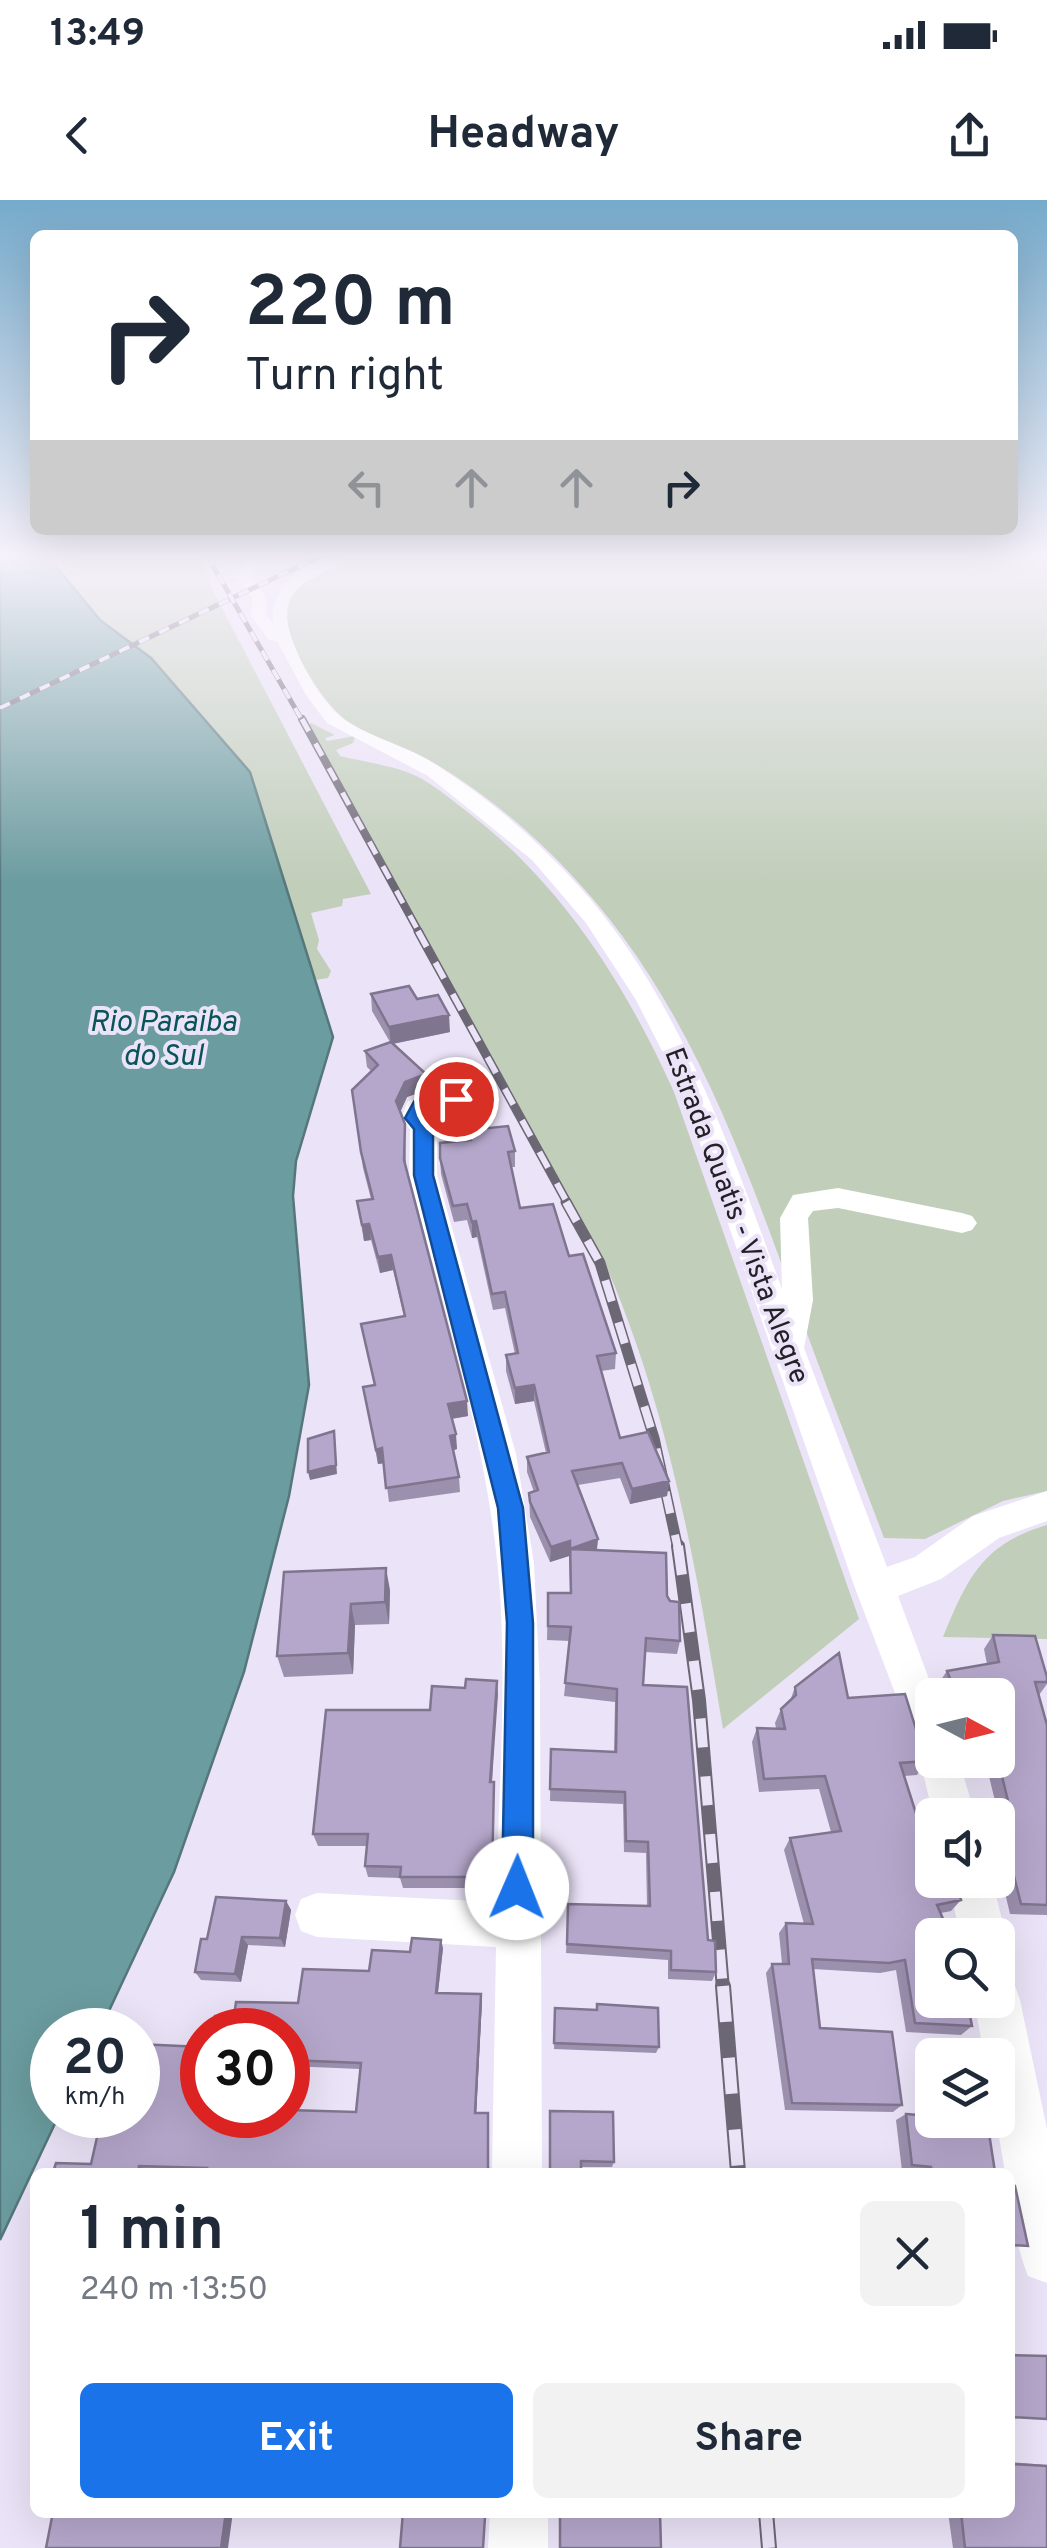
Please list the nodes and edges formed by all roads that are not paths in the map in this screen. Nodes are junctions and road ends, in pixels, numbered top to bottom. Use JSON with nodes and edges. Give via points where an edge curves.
{"nodes":[{"id":1,"x":296,"y":665,"type":"edge"},
{"id":2,"x":424,"y":1128,"type":"dead end"},
{"id":3,"x":962,"y":1223,"type":"dead end"},
{"id":4,"x":791,"y":1348,"type":"junction"},
{"id":5,"x":1047,"y":1506,"type":"edge"},
{"id":6,"x":874,"y":1588,"type":"junction"},
{"id":7,"x":915,"y":1696,"type":"edge"},
{"id":8,"x":318,"y":1915,"type":"dead end"},
{"id":9,"x":516,"y":1926,"type":"junction"},
{"id":10,"x":1001,"y":2018,"type":"edge"},
{"id":11,"x":517,"y":2168,"type":"edge"},
{"id":12,"x":1047,"y":2257,"type":"edge"},
{"id":13,"x":519,"y":2518,"type":"edge"},
{"id":14,"x":518,"y":2548,"type":"edge"}],
"edges":[{"from":1,"to":4,"type":"street","name":"Estrada Quatis - Vista Alegre","via":[[339,724],[417,760],[508,825],[604,932],[660,1018],[693,1086]]},
{"from":2,"to":9,"type":"street","via":[[424,1175],[510,1508],[520,1623]]},
{"from":3,"to":4,"type":"street","via":[[838,1198],[803,1202],[794,1218],[798,1300]]},
{"from":4,"to":6,"type":"street","name":"Estrada Quatis - Vista Alegre"},
{"from":5,"to":6,"type":"street","via":[[986,1528],[928,1568]]},
{"from":6,"to":7,"type":"street","name":"Estrada Quatis - Vista Alegre"},
{"from":8,"to":9,"type":"street"},
{"from":9,"to":11,"type":"street"},
{"from":10,"to":12,"type":"street"},
{"from":13,"to":14,"type":"street"}]}
